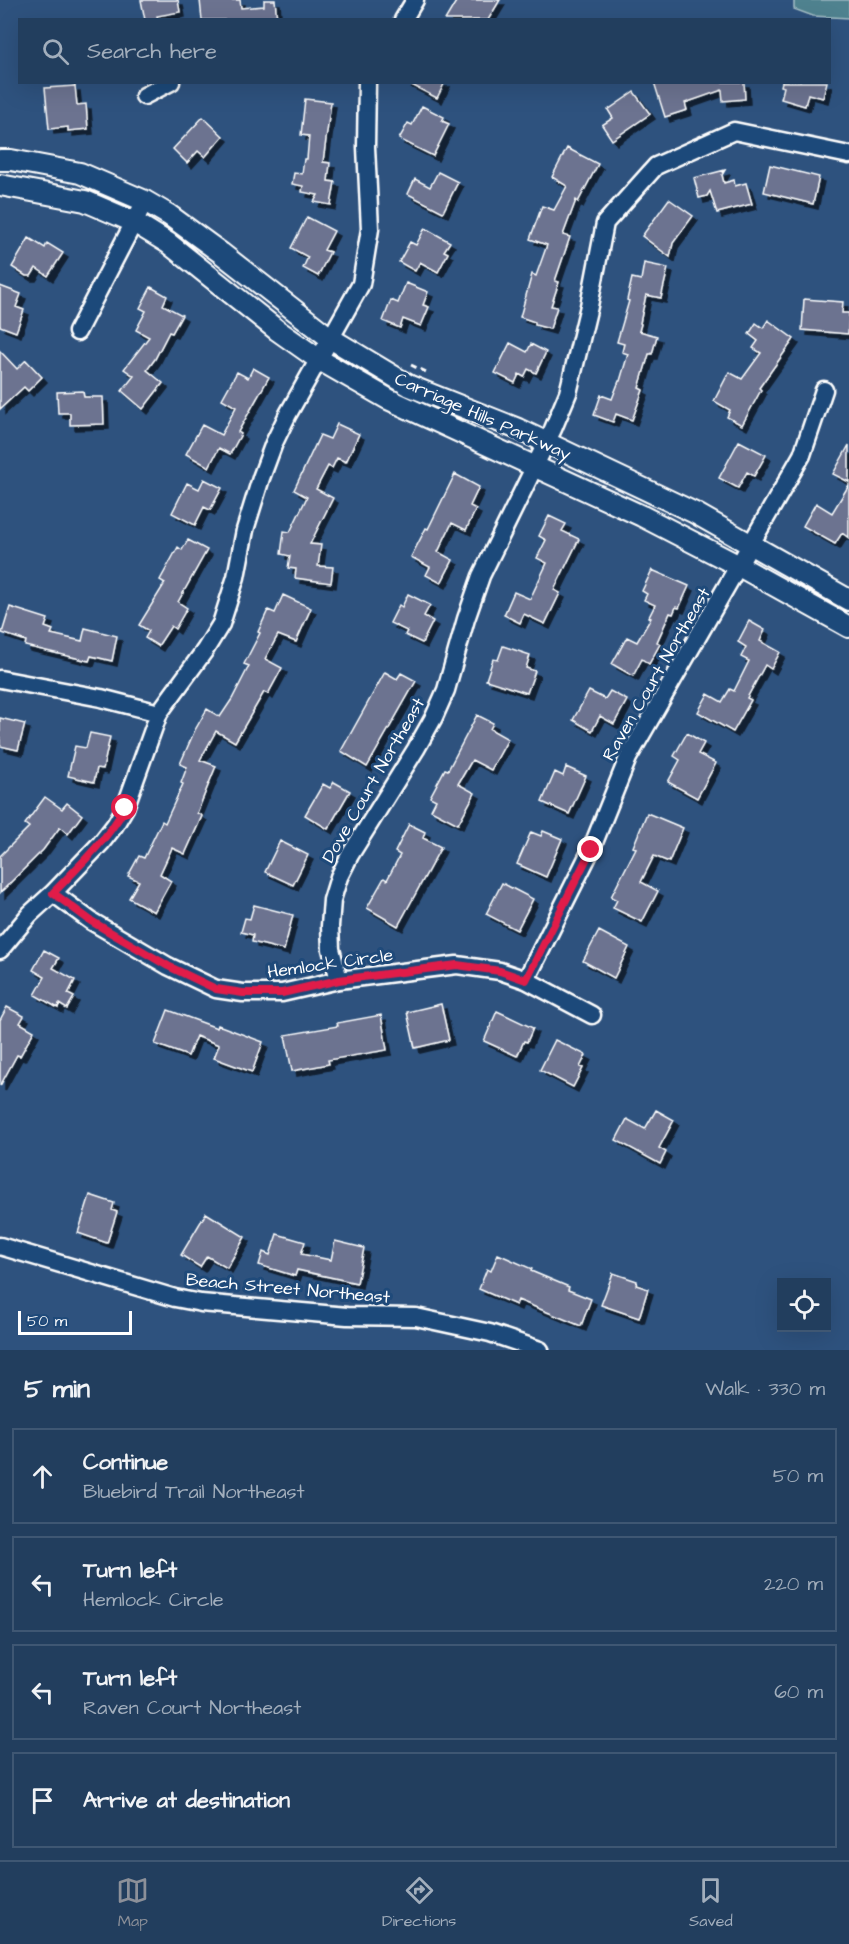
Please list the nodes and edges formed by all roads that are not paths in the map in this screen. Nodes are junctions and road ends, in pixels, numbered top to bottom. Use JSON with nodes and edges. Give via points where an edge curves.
{"nodes":[{"id":1,"x":415,"y":0,"type":"edge"},
{"id":2,"x":404,"y":18,"type":"edge"},
{"id":3,"x":167,"y":84,"type":"edge"},
{"id":4,"x":367,"y":84,"type":"edge"},
{"id":5,"x":144,"y":96,"type":"dead end"},
{"id":6,"x":849,"y":155,"type":"edge"},
{"id":7,"x":0,"y":160,"type":"edge"},
{"id":8,"x":0,"y":185,"type":"edge"},
{"id":9,"x":146,"y":201,"type":"junction"},
{"id":10,"x":134,"y":222,"type":"junction"},
{"id":11,"x":77,"y":332,"type":"dead end"},
{"id":12,"x":330,"y":338,"type":"junction"},
{"id":13,"x":318,"y":359,"type":"junction"},
{"id":14,"x":824,"y":390,"type":"dead end"},
{"id":15,"x":546,"y":444,"type":"junction"},
{"id":16,"x":535,"y":465,"type":"junction"},
{"id":17,"x":752,"y":545,"type":"junction"},
{"id":18,"x":739,"y":566,"type":"junction"},
{"id":19,"x":849,"y":600,"type":"edge"},
{"id":20,"x":849,"y":627,"type":"edge"},
{"id":21,"x":0,"y":680,"type":"edge"},
{"id":22,"x":159,"y":713,"type":"junction"},
{"id":23,"x":53,"y":893,"type":"junction"},
{"id":24,"x":0,"y":950,"type":"edge"},
{"id":25,"x":339,"y":980,"type":"junction"},
{"id":26,"x":526,"y":980,"type":"junction"},
{"id":27,"x":592,"y":1015,"type":"dead end"},
{"id":28,"x":0,"y":1246,"type":"edge"},
{"id":29,"x":540,"y":1350,"type":"edge"}],
"edges":[{"from":1,"to":2,"type":"street"},
{"from":3,"to":5,"type":"street"},
{"from":4,"to":12,"type":"street","via":[[370,229],[361,284]]},
{"from":6,"to":15,"type":"street","name":"Dove Court Northeast","via":[[734,131],[656,166],[605,223],[568,393]]},
{"from":7,"to":9,"type":"street","name":"Carriage Hills Parkway","via":[[80,173]]},
{"from":8,"to":10,"type":"street","name":"Carriage Hills Parkway","via":[[85,201]]},
{"from":9,"to":10,"type":"street"},
{"from":9,"to":12,"type":"street","name":"Carriage Hills Parkway","via":[[170,215]]},
{"from":10,"to":11,"type":"street"},
{"from":10,"to":13,"type":"street","name":"Carriage Hills Parkway","via":[[168,243]]},
{"from":12,"to":13,"type":"street"},
{"from":12,"to":15,"type":"street","name":"Carriage Hills Parkway","via":[[410,387],[518,429]]},
{"from":13,"to":16,"type":"street","name":"Carriage Hills Parkway","via":[[388,399]]},
{"from":13,"to":22,"type":"street","via":[[283,424],[261,478],[221,624]]},
{"from":14,"to":17,"type":"street","name":"Raven Court Northeast","via":[[802,455]]},
{"from":15,"to":16,"type":"street","name":"Dove Court Northeast"},
{"from":15,"to":17,"type":"street","name":"Carriage Hills Parkway","via":[[695,513]]},
{"from":16,"to":18,"type":"street","name":"Carriage Hills Parkway"},
{"from":16,"to":25,"type":"street","name":"Dove Court Northeast","via":[[481,576],[434,717],[339,877],[330,926]]},
{"from":17,"to":18,"type":"street","name":"Raven Court Northeast"},
{"from":17,"to":19,"type":"street","name":"Carriage Hills Parkway"},
{"from":18,"to":20,"type":"street","name":"Carriage Hills Parkway"},
{"from":18,"to":26,"type":"street","name":"Raven Court Northeast","via":[[628,758],[591,850]]},
{"from":21,"to":22,"type":"street"},
{"from":22,"to":23,"type":"street","via":[[125,808],[115,825]]},
{"from":23,"to":24,"type":"street"},
{"from":23,"to":25,"type":"street","name":"Hemlock Circle","via":[[91,921],[216,989],[282,993]]},
{"from":25,"to":26,"type":"street","name":"Hemlock Circle","via":[[457,965],[500,971]]},
{"from":26,"to":27,"type":"street","name":"Hemlock Circle"},
{"from":28,"to":29,"type":"street","name":"Beach Street Northeast","via":[[175,1298],[347,1316],[416,1317],[490,1333]]}]}
